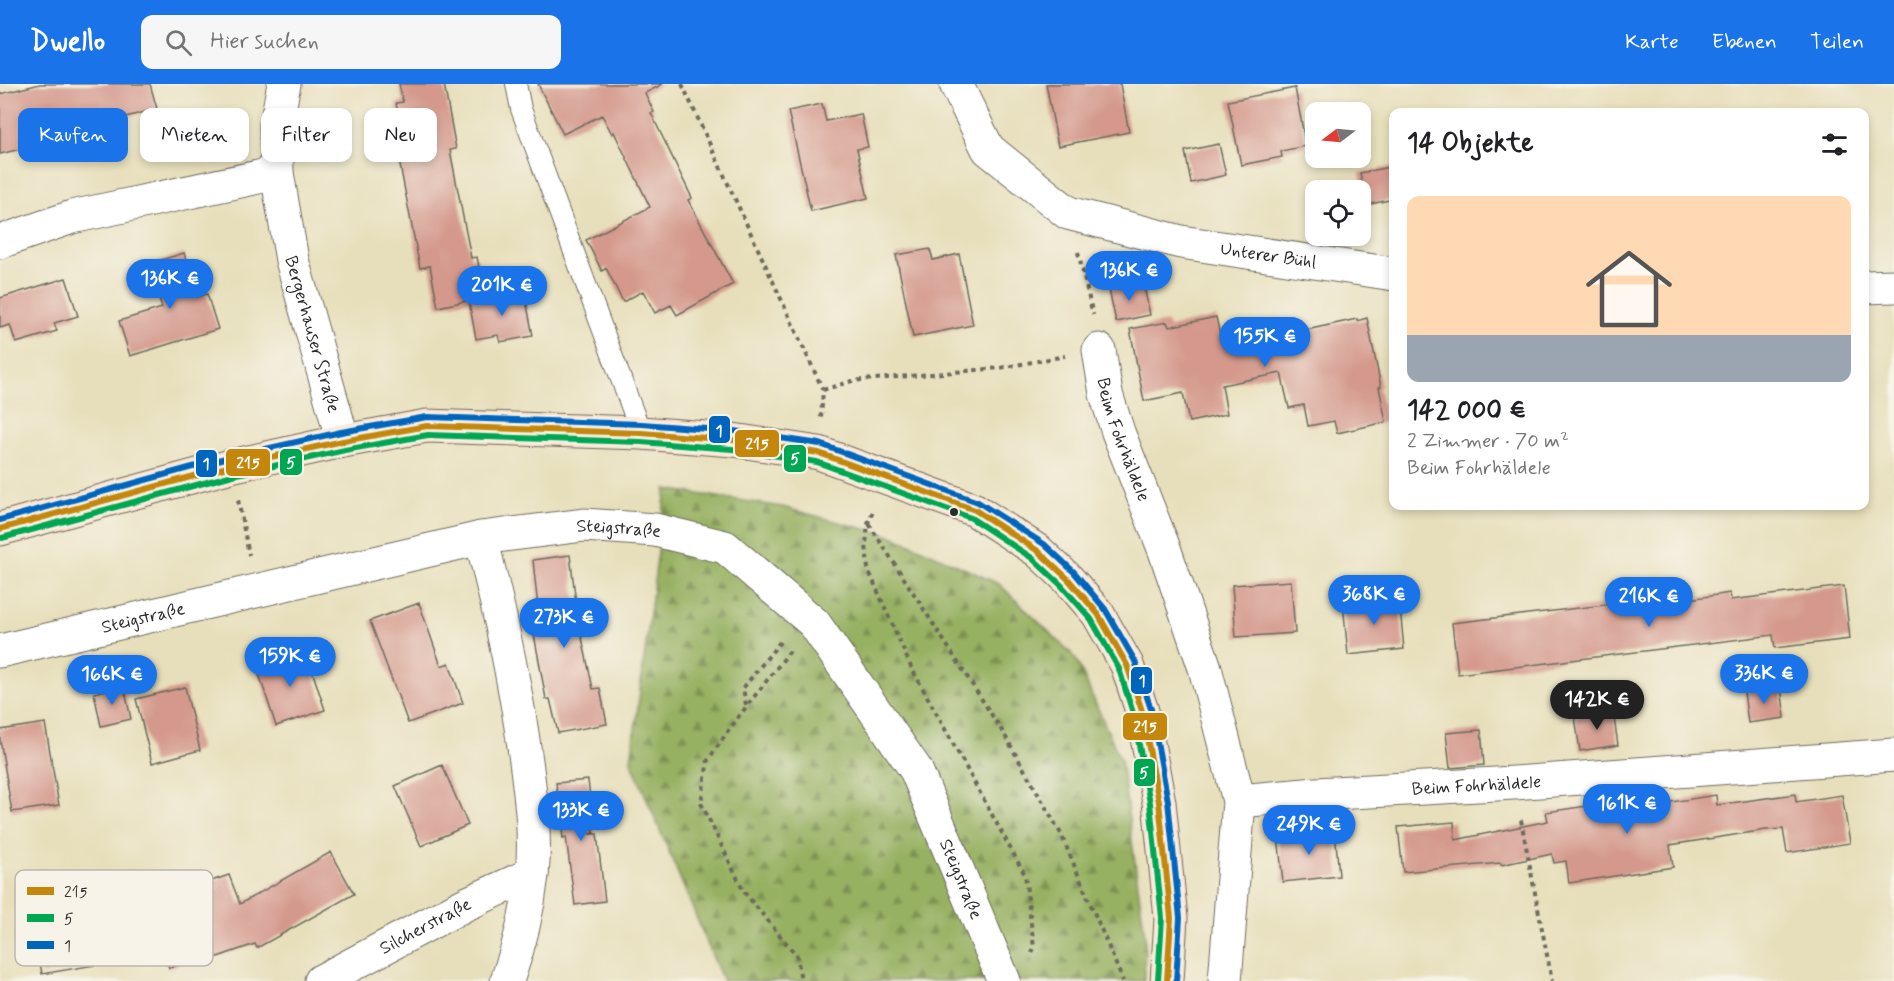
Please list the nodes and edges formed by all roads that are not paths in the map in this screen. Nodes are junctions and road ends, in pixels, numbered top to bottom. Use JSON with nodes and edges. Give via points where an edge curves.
{"nodes":[{"id":1,"x":284,"y":84,"type":"edge"},
{"id":2,"x":516,"y":84,"type":"edge"},
{"id":3,"x":956,"y":84,"type":"edge"},
{"id":4,"x":277,"y":173,"type":"junction"},
{"id":5,"x":0,"y":242,"type":"edge"},
{"id":6,"x":1389,"y":273,"type":"edge"},
{"id":7,"x":1894,"y":286,"type":"edge"},
{"id":8,"x":1869,"y":287,"type":"edge"},
{"id":9,"x":1099,"y":350,"type":"road end"},
{"id":10,"x":641,"y":433,"type":"junction"},
{"id":11,"x":343,"y":441,"type":"junction"},
{"id":12,"x":0,"y":529,"type":"edge"},
{"id":13,"x":481,"y":538,"type":"junction"},
{"id":14,"x":0,"y":651,"type":"edge"},
{"id":15,"x":1894,"y":755,"type":"edge"},
{"id":16,"x":1239,"y":801,"type":"junction"},
{"id":17,"x":532,"y":874,"type":"junction"},
{"id":18,"x":321,"y":981,"type":"edge"},
{"id":19,"x":507,"y":981,"type":"edge"},
{"id":20,"x":1004,"y":981,"type":"edge"},
{"id":21,"x":1167,"y":981,"type":"edge"},
{"id":22,"x":1225,"y":981,"type":"edge"}],
"edges":[{"from":1,"to":4,"type":"street","name":"Bergerhauser Straße","via":[[276,125]]},
{"from":2,"to":10,"type":"lane","via":[[521,109]]},
{"from":3,"to":6,"type":"street","name":"Unterer Bühl","via":[[988,149],[1068,213],[1181,242]]},
{"from":4,"to":5,"type":"street","via":[[72,217]]},
{"from":4,"to":11,"type":"street","name":"Bergerhauser Straße","via":[[291,260]]},
{"from":7,"to":8,"type":"street"},
{"from":9,"to":16,"type":"street","name":"Beim Fohrhäldele","via":[[1106,394],[1118,432],[1205,668]]},
{"from":10,"to":11,"type":"main road","via":[[427,426]]},
{"from":10,"to":21,"type":"main road","via":[[733,440],[819,453],[975,510],[1038,551],[1068,579],[1098,614],[1127,665],[1142,711],[1159,802],[1171,918]]},
{"from":11,"to":12,"type":"main road","via":[[231,466]]},
{"from":13,"to":14,"type":"street","name":"Steigstraße"},
{"from":13,"to":17,"type":"street","via":[[522,727],[532,805]]},
{"from":13,"to":20,"type":"street","name":"Steigstraße","via":[[584,525],[655,530],[725,547],[809,618],[916,770]]},
{"from":15,"to":16,"type":"street","name":"Beim Fohrhäldele"},
{"from":16,"to":22,"type":"street","name":"Beim Fohrhäldele"},
{"from":17,"to":18,"type":"street","name":"Silcherstraße","via":[[464,905]]},
{"from":17,"to":19,"type":"street","via":[[519,946]]}]}
